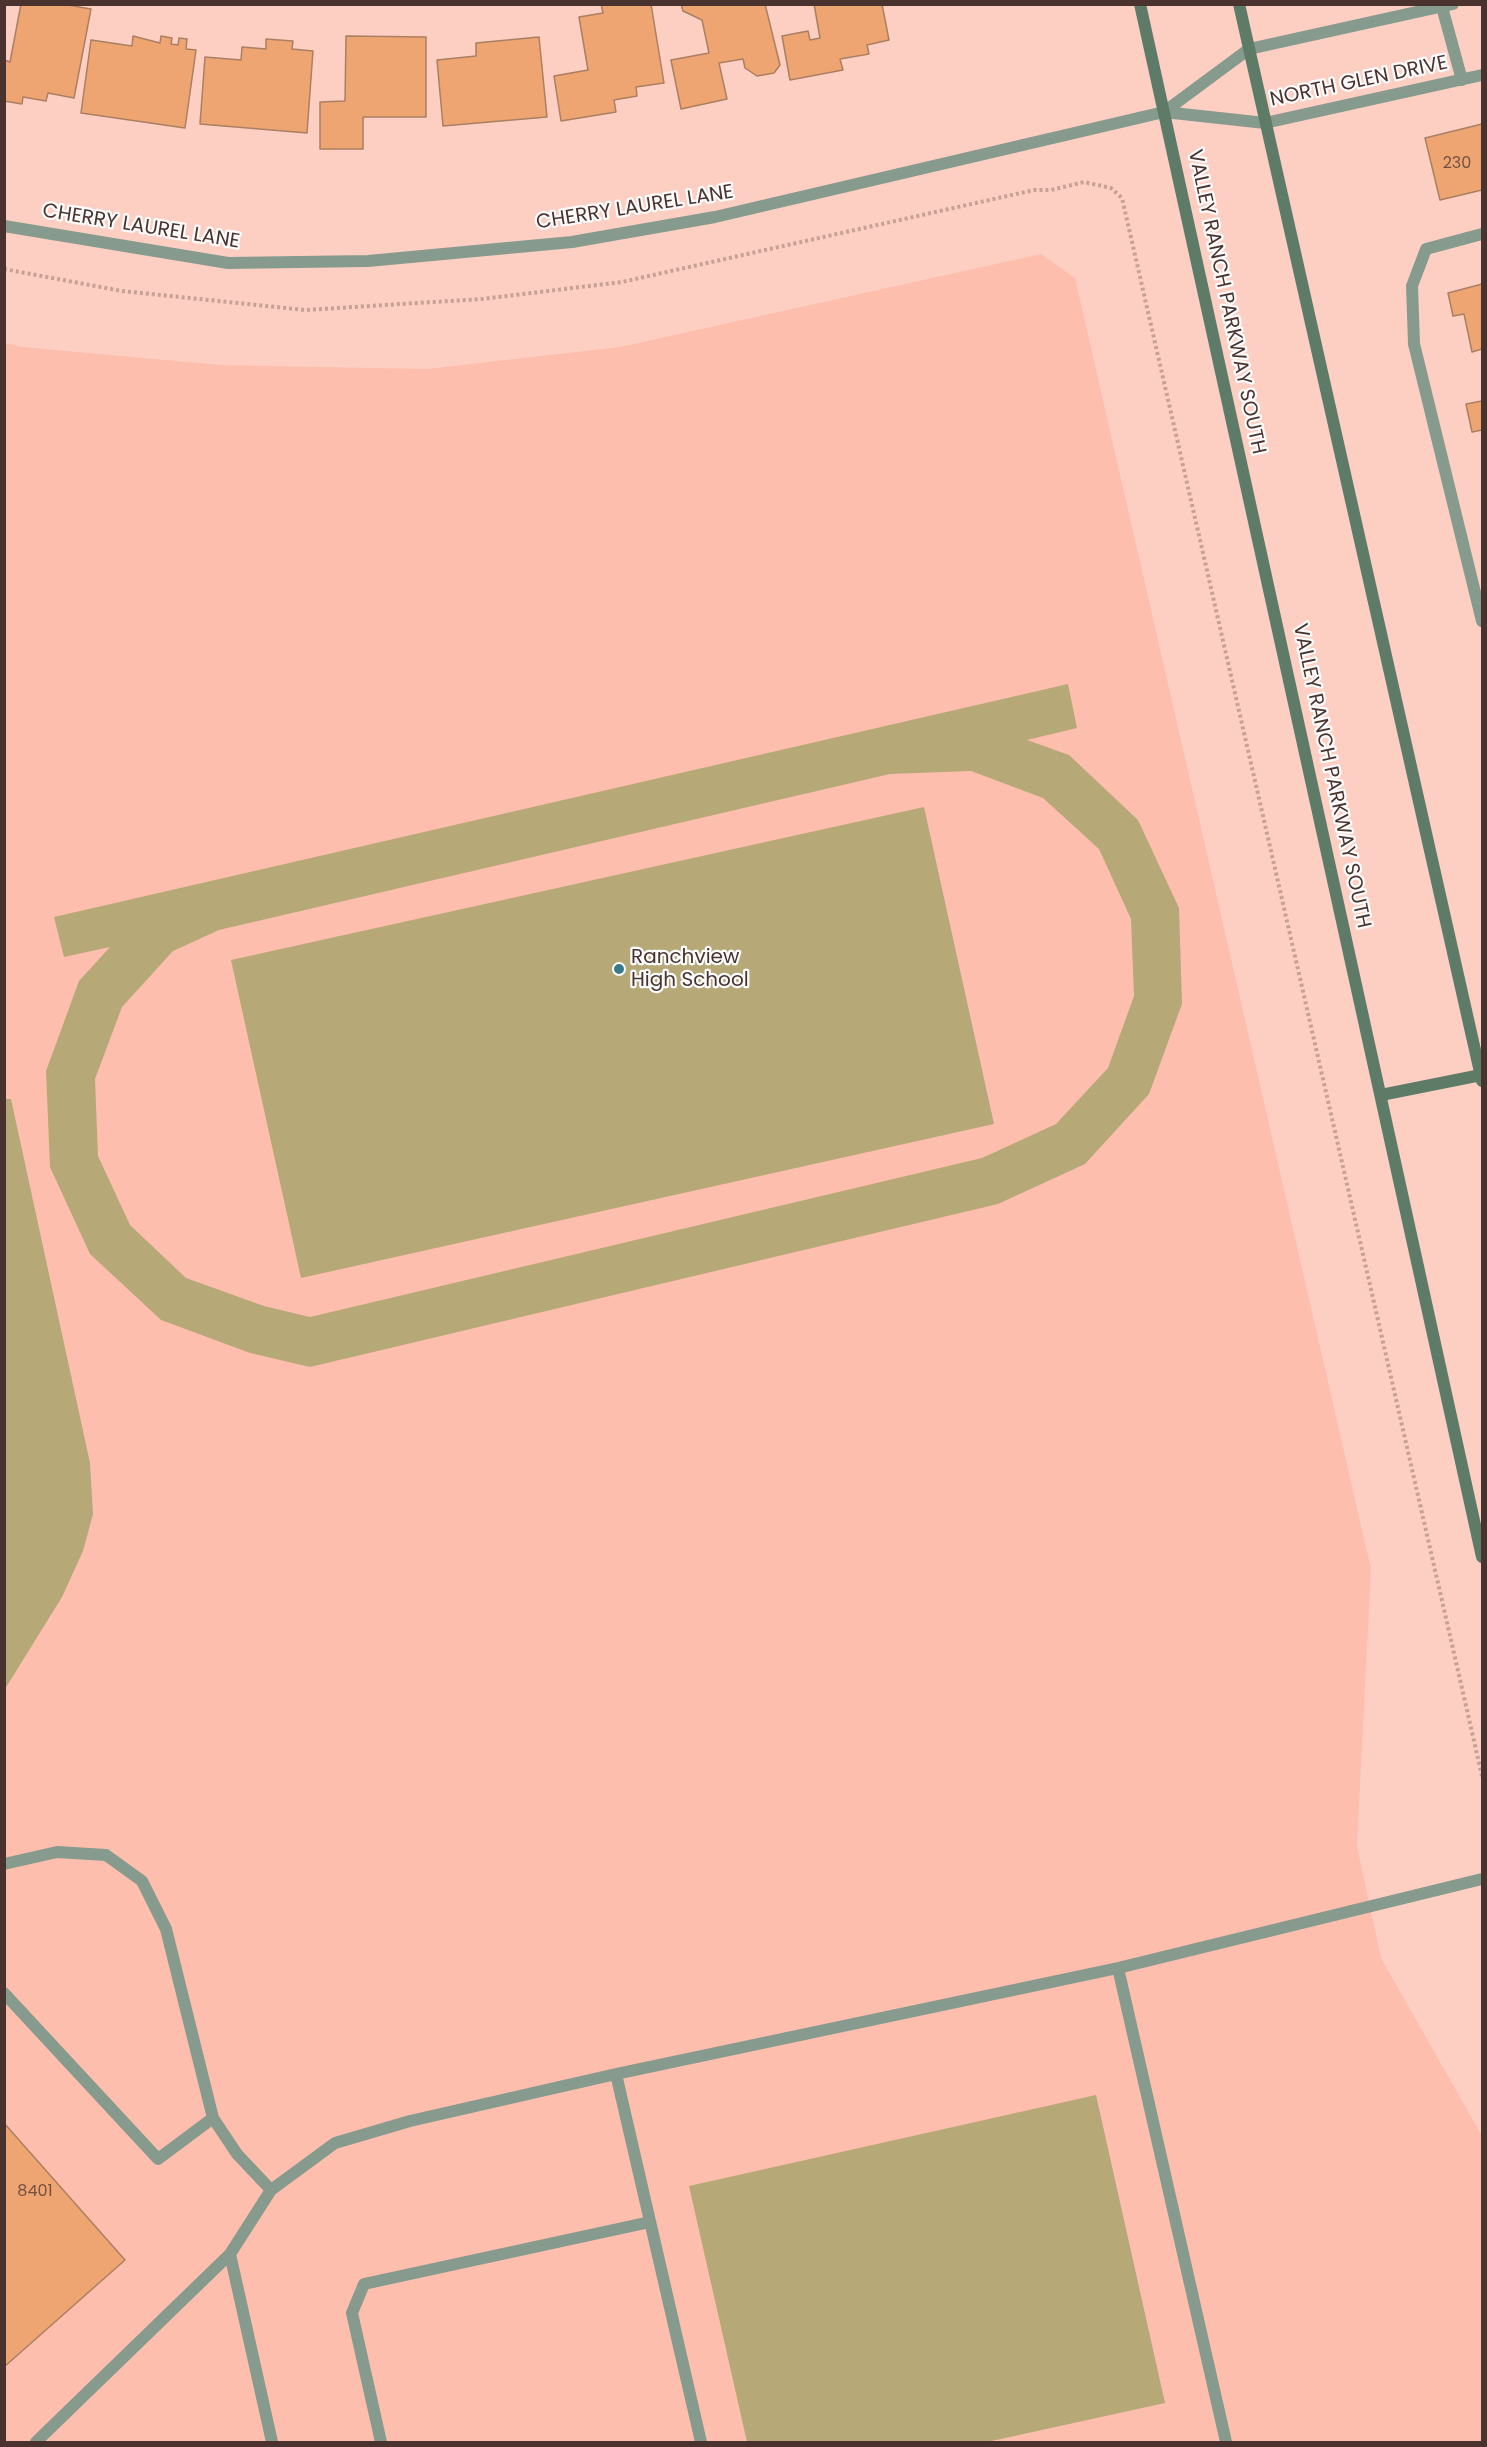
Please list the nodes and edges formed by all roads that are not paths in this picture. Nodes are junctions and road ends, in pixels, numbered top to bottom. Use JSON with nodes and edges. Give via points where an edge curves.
{"nodes":[{"id":1,"x":1140,"y":4,"type":"edge"},
{"id":2,"x":1239,"y":4,"type":"edge"},
{"id":3,"x":1447,"y":6,"type":"edge"},
{"id":4,"x":1249,"y":49,"type":"junction"},
{"id":5,"x":1482,"y":75,"type":"edge"},
{"id":6,"x":1462,"y":80,"type":"junction"},
{"id":7,"x":1164,"y":112,"type":"junction"},
{"id":8,"x":1265,"y":123,"type":"junction"},
{"id":9,"x":4,"y":226,"type":"edge"},
{"id":10,"x":1482,"y":234,"type":"edge"},
{"id":11,"x":1482,"y":621,"type":"edge"},
{"id":12,"x":1482,"y":1078,"type":"edge"},
{"id":13,"x":1381,"y":1095,"type":"junction"},
{"id":14,"x":1482,"y":1557,"type":"edge"},
{"id":15,"x":4,"y":1864,"type":"edge"},
{"id":16,"x":1482,"y":1879,"type":"edge"},
{"id":17,"x":1118,"y":1968,"type":"junction"},
{"id":18,"x":4,"y":1993,"type":"edge"},
{"id":19,"x":616,"y":2074,"type":"junction"},
{"id":20,"x":213,"y":2118,"type":"junction"},
{"id":21,"x":271,"y":2190,"type":"junction"},
{"id":22,"x":650,"y":2222,"type":"junction"},
{"id":23,"x":230,"y":2254,"type":"junction"},
{"id":24,"x":36,"y":2442,"type":"edge"},
{"id":25,"x":272,"y":2442,"type":"edge"},
{"id":26,"x":381,"y":2442,"type":"edge"},
{"id":27,"x":701,"y":2442,"type":"edge"},
{"id":28,"x":1226,"y":2442,"type":"edge"}],
"edges":[{"from":1,"to":7,"type":"street","name":"VALLEY RANCH PARKWAY SOUTH"},
{"from":2,"to":4,"type":"street"},
{"from":3,"to":4,"type":"street","name":"NORTH GLEN DRIVE"},
{"from":3,"to":6,"type":"street","name":"NORTH GLEN DRIVE"},
{"from":4,"to":7,"type":"street","name":"NORTH GLEN DRIVE"},
{"from":4,"to":8,"type":"street"},
{"from":5,"to":6,"type":"street","name":"NORTH GLEN DRIVE"},
{"from":6,"to":8,"type":"street","name":"NORTH GLEN DRIVE"},
{"from":7,"to":8,"type":"street","name":"CHERRY LAUREL LANE"},
{"from":7,"to":9,"type":"street","name":"CHERRY LAUREL LANE","via":[[715,218],[572,242],[368,261],[228,263]]},
{"from":7,"to":13,"type":"street","name":"VALLEY RANCH PARKWAY SOUTH"},
{"from":8,"to":12,"type":"street"},
{"from":10,"to":11,"type":"street","via":[[1426,249],[1412,286],[1414,344]]},
{"from":12,"to":13,"type":"street"},
{"from":13,"to":14,"type":"street","name":"VALLEY RANCH PARKWAY SOUTH"},
{"from":15,"to":20,"type":"street","via":[[57,1852],[106,1855],[142,1881],[166,1929]]},
{"from":16,"to":17,"type":"street"},
{"from":17,"to":19,"type":"street"},
{"from":17,"to":28,"type":"street"},
{"from":18,"to":20,"type":"street","via":[[158,2159]]},
{"from":19,"to":21,"type":"street","via":[[410,2121],[335,2143]]},
{"from":19,"to":22,"type":"street"},
{"from":20,"to":21,"type":"street","via":[[237,2154]]},
{"from":21,"to":23,"type":"street"},
{"from":22,"to":26,"type":"street","via":[[364,2284],[352,2313]]},
{"from":22,"to":27,"type":"street"},
{"from":23,"to":24,"type":"street"},
{"from":23,"to":25,"type":"street"}]}
